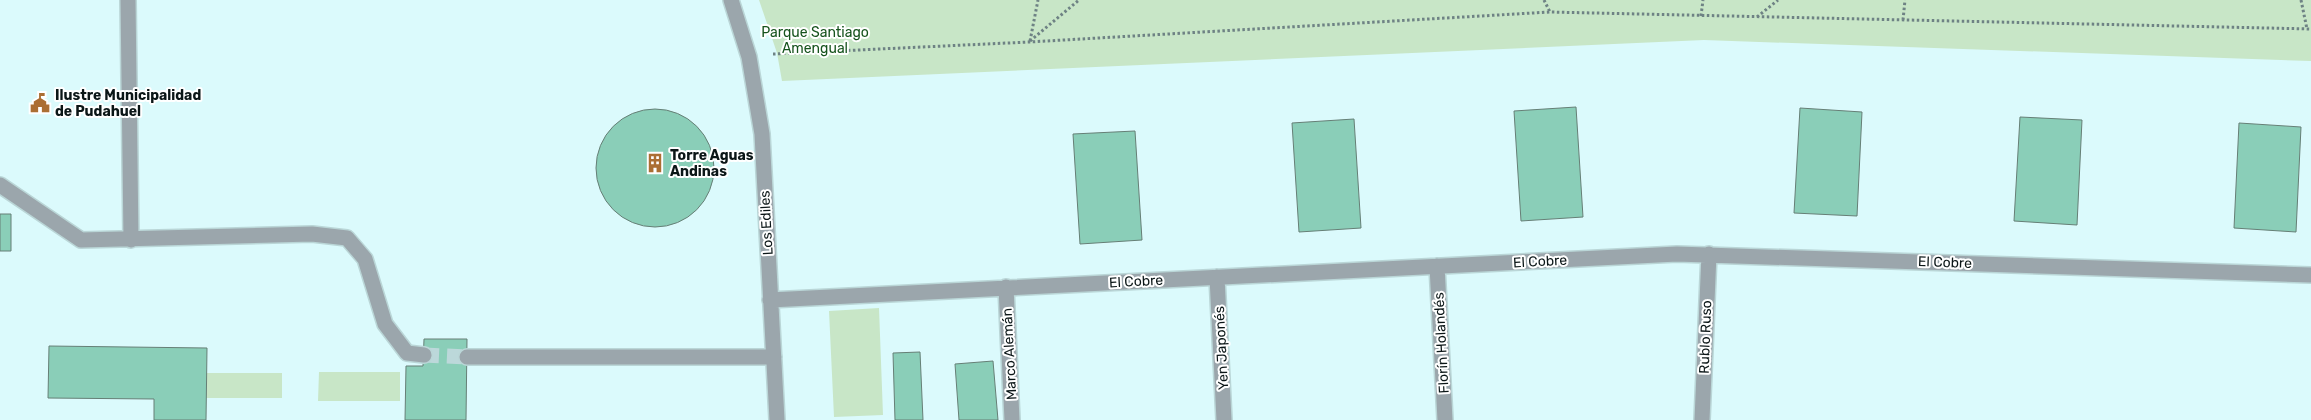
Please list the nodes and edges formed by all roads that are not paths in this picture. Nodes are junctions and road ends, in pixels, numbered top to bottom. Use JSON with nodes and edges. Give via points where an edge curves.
{"nodes":[{"id":1,"x":128,"y":0,"type":"edge"},
{"id":2,"x":731,"y":0,"type":"edge"},
{"id":3,"x":0,"y":185,"type":"edge"},
{"id":4,"x":131,"y":240,"type":"junction"},
{"id":5,"x":1709,"y":254,"type":"junction"},
{"id":6,"x":1438,"y":266,"type":"junction"},
{"id":7,"x":2311,"y":275,"type":"edge"},
{"id":8,"x":1217,"y":277,"type":"junction"},
{"id":9,"x":1006,"y":288,"type":"junction"},
{"id":10,"x":770,"y":300,"type":"junction"},
{"id":11,"x":424,"y":355,"type":"tunnel mouth"},
{"id":12,"x":467,"y":357,"type":"tunnel mouth"},
{"id":13,"x":774,"y":357,"type":"junction"},
{"id":14,"x":777,"y":420,"type":"edge"},
{"id":15,"x":1012,"y":420,"type":"edge"},
{"id":16,"x":1224,"y":420,"type":"edge"},
{"id":17,"x":1445,"y":420,"type":"edge"},
{"id":18,"x":1702,"y":420,"type":"edge"}],
"edges":[{"from":1,"to":4,"type":"street"},
{"from":2,"to":10,"type":"street","name":"Los Ediles","via":[[748,57],[762,134]]},
{"from":3,"to":4,"type":"street","via":[[81,240]]},
{"from":4,"to":11,"type":"street","via":[[312,234],[347,238],[365,259],[385,324],[407,353]]},
{"from":5,"to":6,"type":"street","name":"El Cobre"},
{"from":5,"to":7,"type":"street","name":"El Cobre"},
{"from":5,"to":18,"type":"street","name":"Rublo Ruso"},
{"from":6,"to":8,"type":"street","name":"El Cobre"},
{"from":6,"to":17,"type":"street","name":"Florín Holandés"},
{"from":8,"to":9,"type":"street","name":"El Cobre"},
{"from":8,"to":16,"type":"street","name":"Yen Japonés"},
{"from":9,"to":10,"type":"street","name":"El Cobre"},
{"from":9,"to":15,"type":"street","name":"Marco Alemán"},
{"from":10,"to":13,"type":"street","name":"Los Ediles"},
{"from":12,"to":13,"type":"street"},
{"from":13,"to":14,"type":"street","name":"Los Ediles"}]}
